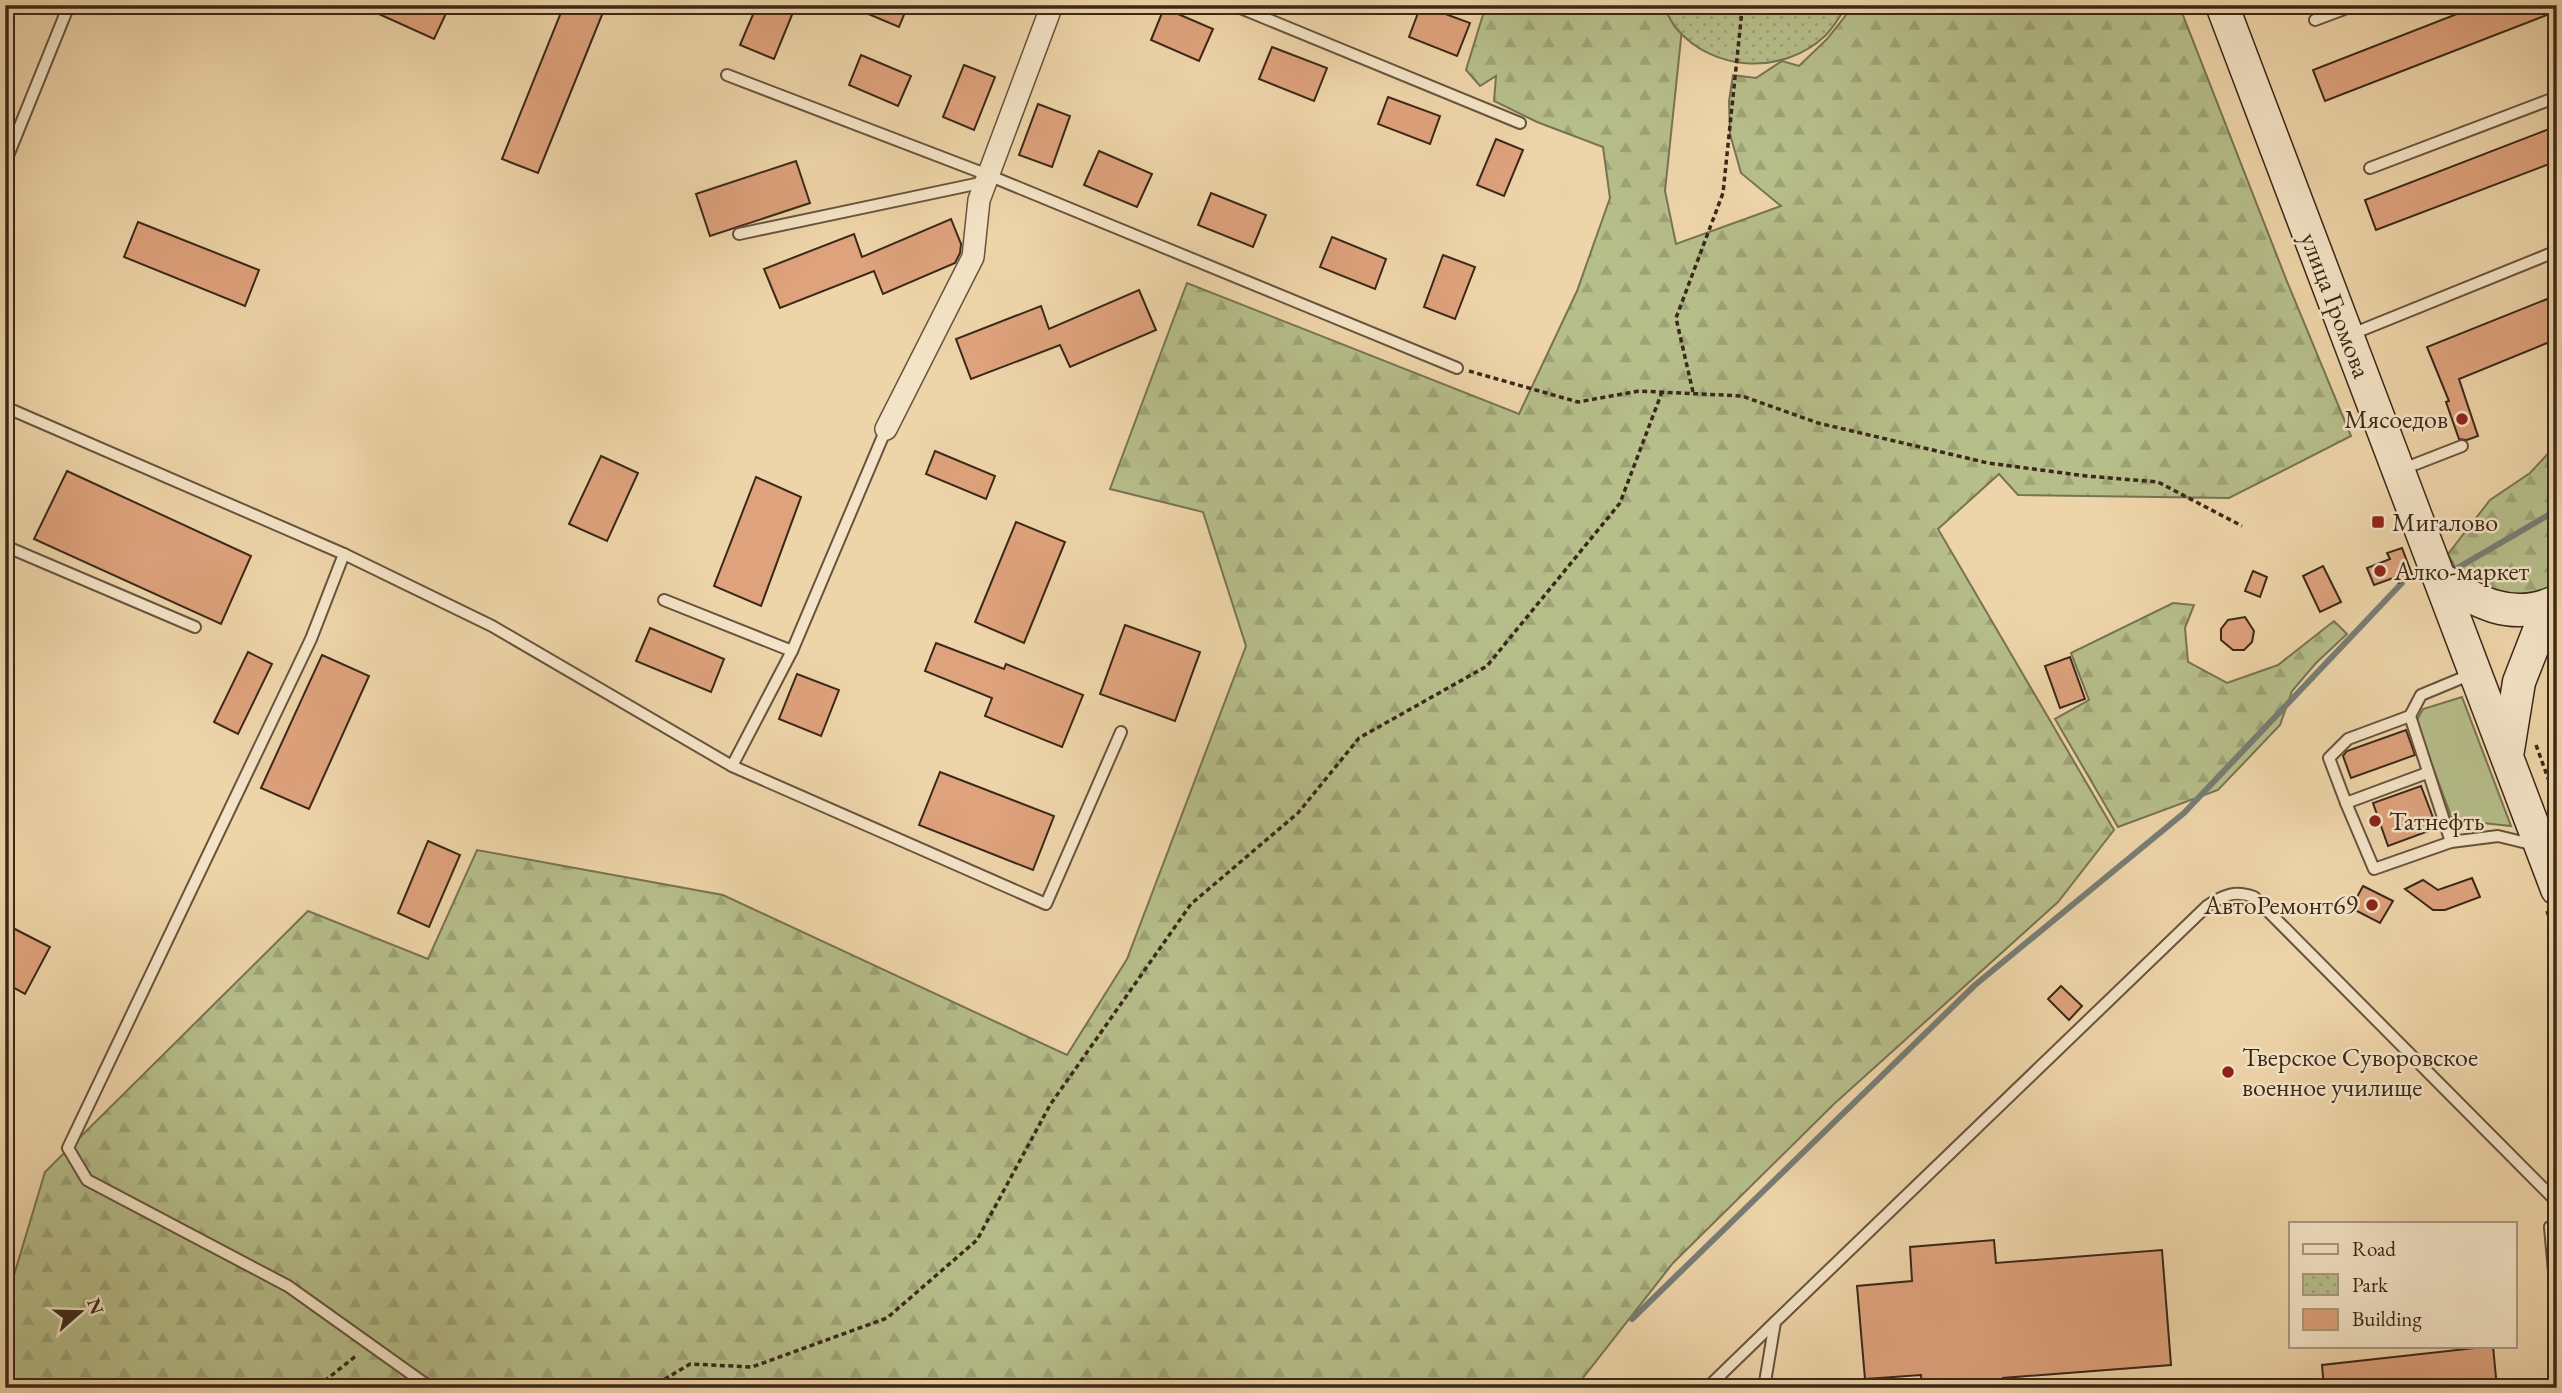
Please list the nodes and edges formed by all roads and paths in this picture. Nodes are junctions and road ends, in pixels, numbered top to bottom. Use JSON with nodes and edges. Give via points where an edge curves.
{"nodes":[{"id":1,"x":69,"y":5,"type":"edge"},
{"id":2,"x":1052,"y":5,"type":"edge"},
{"id":3,"x":1233,"y":5,"type":"edge"},
{"id":4,"x":1726,"y":5,"type":"edge"},
{"id":5,"x":1768,"y":5,"type":"edge"},
{"id":6,"x":2222,"y":5,"type":"edge"},
{"id":7,"x":2355,"y":5,"type":"edge"},
{"id":8,"x":1742,"y":10,"type":"junction"},
{"id":9,"x":2315,"y":20,"type":"dead end"},
{"id":10,"x":727,"y":75,"type":"dead end"},
{"id":11,"x":2557,"y":97,"type":"edge"},
{"id":12,"x":1520,"y":123,"type":"dead end"},
{"id":13,"x":5,"y":163,"type":"edge"},
{"id":14,"x":2370,"y":168,"type":"dead end"},
{"id":15,"x":987,"y":178,"type":"junction"},
{"id":16,"x":739,"y":234,"type":"dead end"},
{"id":17,"x":2557,"y":251,"type":"edge"},
{"id":18,"x":2348,"y":335,"type":"junction"},
{"id":19,"x":1457,"y":368,"type":"joint"},
{"id":20,"x":1662,"y":392,"type":"junction"},
{"id":21,"x":1693,"y":393,"type":"junction"},
{"id":22,"x":5,"y":407,"type":"edge"},
{"id":23,"x":886,"y":429,"type":"joint"},
{"id":24,"x":2462,"y":446,"type":"dead end"},
{"id":25,"x":2398,"y":471,"type":"junction"},
{"id":26,"x":2242,"y":526,"type":"dead end"},
{"id":27,"x":5,"y":546,"type":"edge"},
{"id":28,"x":344,"y":554,"type":"junction"},
{"id":29,"x":2441,"y":579,"type":"junction"},
{"id":30,"x":664,"y":600,"type":"dead end"},
{"id":31,"x":2552,"y":604,"type":"edge"},
{"id":32,"x":195,"y":627,"type":"dead end"},
{"id":33,"x":792,"y":651,"type":"junction"},
{"id":34,"x":2479,"y":677,"type":"junction"},
{"id":35,"x":2410,"y":716,"type":"junction"},
{"id":36,"x":1121,"y":732,"type":"dead end"},
{"id":37,"x":2507,"y":753,"type":"junction"},
{"id":38,"x":732,"y":766,"type":"junction"},
{"id":39,"x":2427,"y":773,"type":"junction"},
{"id":40,"x":2346,"y":803,"type":"junction"},
{"id":41,"x":2451,"y":842,"type":"junction"},
{"id":42,"x":2541,"y":846,"type":"junction"},
{"id":43,"x":2557,"y":889,"type":"edge"},
{"id":44,"x":2557,"y":1202,"type":"edge"},
{"id":45,"x":2557,"y":1225,"type":"edge"},
{"id":46,"x":2557,"y":1306,"type":"edge"},
{"id":47,"x":1775,"y":1322,"type":"junction"},
{"id":48,"x":370,"y":1345,"type":"junction"},
{"id":49,"x":320,"y":1388,"type":"edge"},
{"id":50,"x":431,"y":1388,"type":"edge"},
{"id":51,"x":650,"y":1388,"type":"edge"},
{"id":52,"x":1707,"y":1388,"type":"edge"},
{"id":53,"x":1764,"y":1388,"type":"edge"}],
"edges":[{"from":1,"to":13,"type":"lane"},
{"from":2,"to":15,"type":"street"},
{"from":3,"to":12,"type":"lane"},
{"from":4,"to":8,"type":"path"},
{"from":5,"to":8,"type":"path"},
{"from":6,"to":18,"type":"street","name":"улица Громова"},
{"from":7,"to":9,"type":"lane"},
{"from":8,"to":21,"type":"path","via":[[1723,193],[1676,318]]},
{"from":10,"to":15,"type":"lane"},
{"from":11,"to":14,"type":"lane"},
{"from":15,"to":16,"type":"lane"},
{"from":15,"to":19,"type":"lane"},
{"from":15,"to":23,"type":"street","via":[[979,200],[973,257]]},
{"from":17,"to":18,"type":"lane"},
{"from":18,"to":25,"type":"street","name":"улица Громова"},
{"from":19,"to":20,"type":"path","via":[[1578,402],[1640,391]]},
{"from":20,"to":21,"type":"path"},
{"from":20,"to":51,"type":"path","via":[[1620,503],[1488,666],[1359,738],[1298,813],[1191,904],[1050,1105],[977,1240],[887,1318],[752,1367],[690,1364]]},
{"from":21,"to":26,"type":"path","via":[[1742,396],[1818,423],[1988,463],[2158,482]]},
{"from":22,"to":28,"type":"lane"},
{"from":23,"to":33,"type":"lane"},
{"from":24,"to":25,"type":"lane"},
{"from":25,"to":29,"type":"street","name":"улица Громова"},
{"from":27,"to":32,"type":"lane"},
{"from":28,"to":38,"type":"lane","via":[[492,626]]},
{"from":28,"to":48,"type":"lane","via":[[311,639],[68,1148],[87,1180],[288,1286]]},
{"from":29,"to":31,"type":"street","via":[[2471,599],[2498,609],[2528,610]]},
{"from":29,"to":34,"type":"street","name":"улица Громова"},
{"from":30,"to":33,"type":"lane"},
{"from":31,"to":34,"type":"street"},
{"from":31,"to":37,"type":"street","via":[[2519,682]]},
{"from":33,"to":38,"type":"lane"},
{"from":34,"to":35,"type":"lane","via":[[2421,695]]},
{"from":34,"to":37,"type":"street","name":"улица Громова"},
{"from":35,"to":39,"type":"lane"},
{"from":35,"to":40,"type":"lane","via":[[2348,739],[2329,758]]},
{"from":36,"to":38,"type":"lane","via":[[1046,904]]},
{"from":37,"to":42,"type":"street","name":"улица Громова"},
{"from":39,"to":40,"type":"lane"},
{"from":39,"to":41,"type":"lane"},
{"from":40,"to":41,"type":"lane","via":[[2374,869]]},
{"from":41,"to":42,"type":"lane","via":[[2498,836]]},
{"from":42,"to":43,"type":"street","name":"улица Громова"},
{"from":44,"to":47,"type":"lane","via":[[2254,897],[2239,892],[2221,896],[2207,906]]},
{"from":45,"to":46,"type":"lane","via":[[2550,1227]]},
{"from":47,"to":52,"type":"lane"},
{"from":47,"to":53,"type":"lane"},
{"from":48,"to":49,"type":"path"},
{"from":48,"to":50,"type":"lane"}]}
